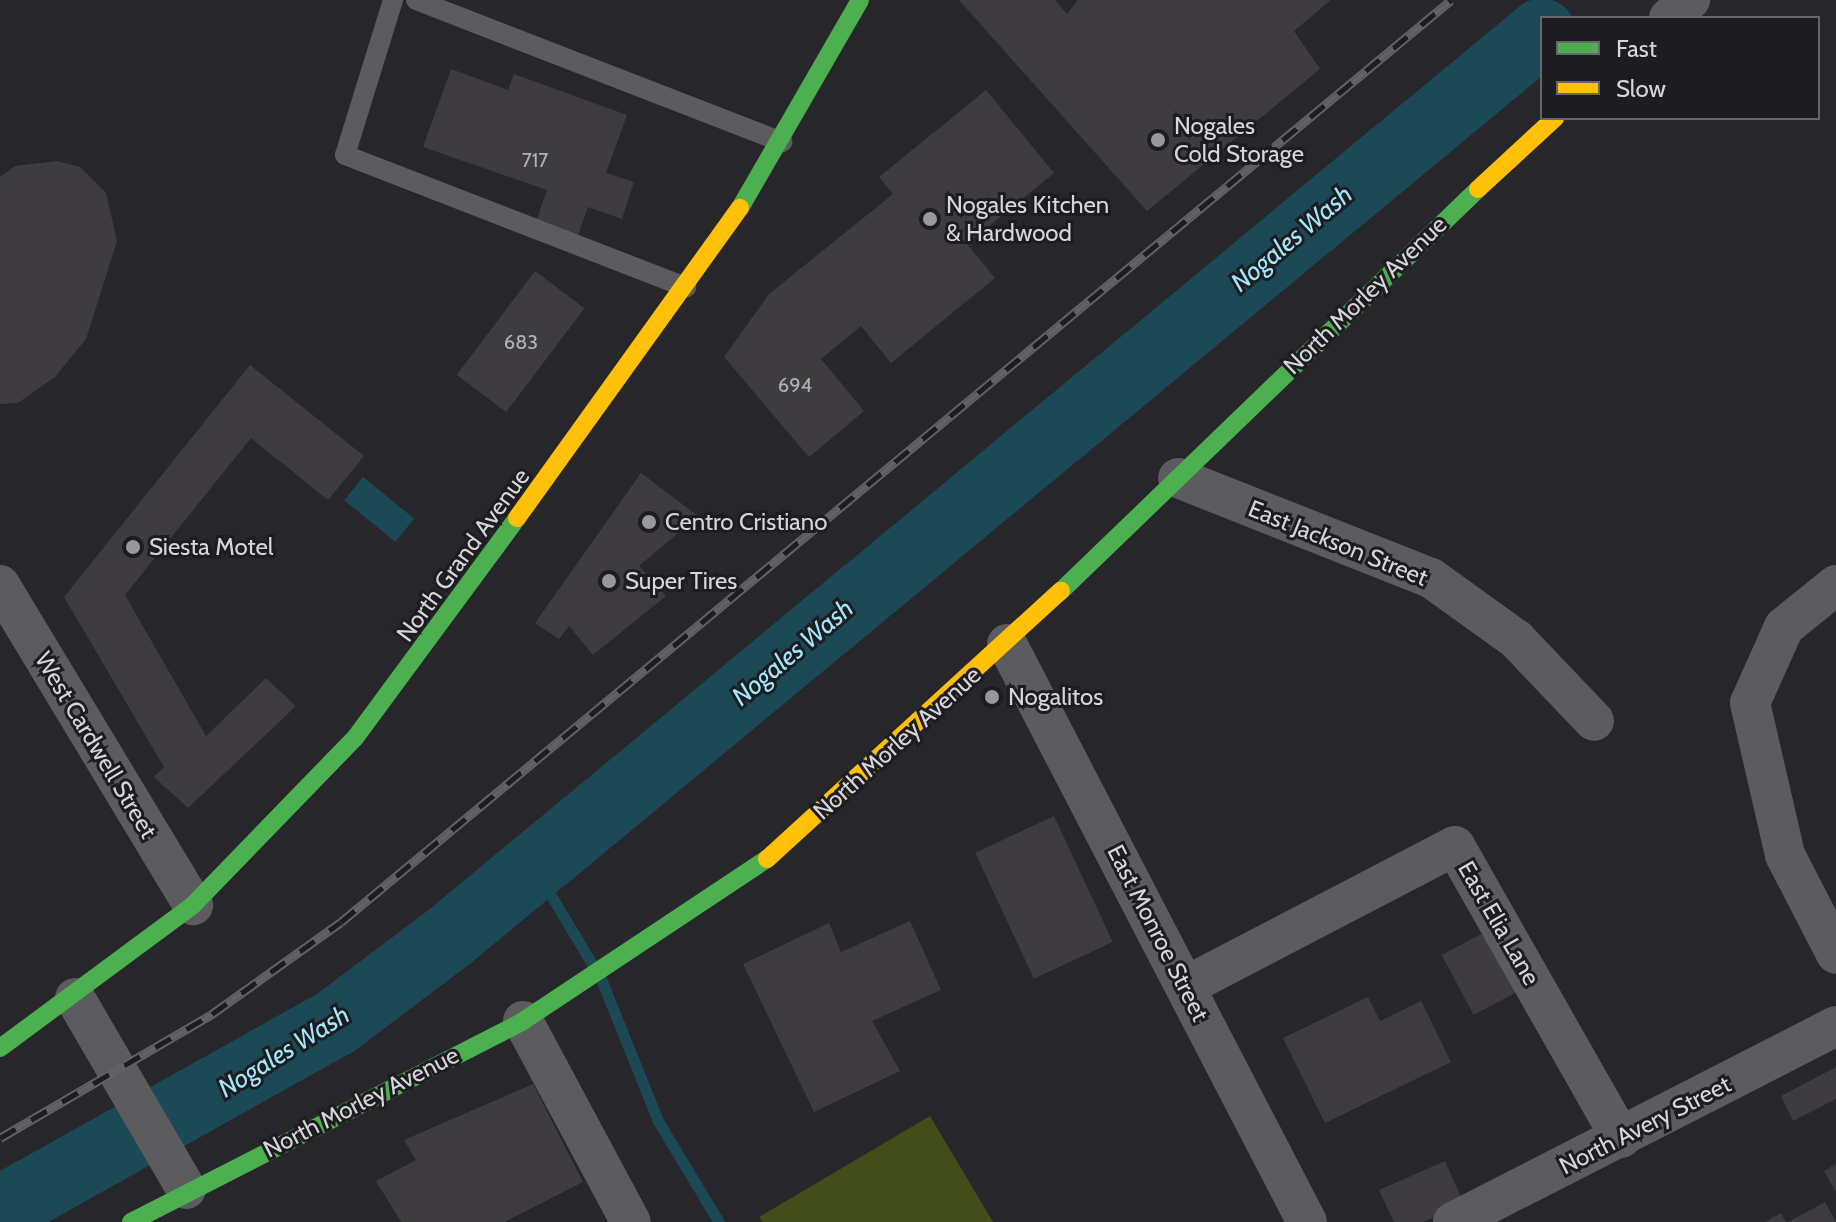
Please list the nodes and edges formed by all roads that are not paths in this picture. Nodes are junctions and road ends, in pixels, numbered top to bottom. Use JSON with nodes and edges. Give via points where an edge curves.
{"nodes":[{"id":1,"x":393,"y":0,"type":"edge"},
{"id":2,"x":416,"y":0,"type":"edge"},
{"id":3,"x":860,"y":0,"type":"edge"},
{"id":4,"x":1690,"y":0,"type":"edge"},
{"id":5,"x":1671,"y":16,"type":"edge"},
{"id":6,"x":1553,"y":120,"type":"edge"},
{"id":7,"x":782,"y":142,"type":"junction"},
{"id":8,"x":686,"y":287,"type":"junction"},
{"id":9,"x":1178,"y":478,"type":"junction"},
{"id":10,"x":0,"y":585,"type":"edge"},
{"id":11,"x":1836,"y":585,"type":"edge"},
{"id":12,"x":1007,"y":644,"type":"junction"},
{"id":13,"x":1594,"y":721,"type":"dead end"},
{"id":14,"x":193,"y":905,"type":"junction"},
{"id":15,"x":1836,"y":954,"type":"edge"},
{"id":16,"x":1186,"y":986,"type":"junction"},
{"id":17,"x":75,"y":998,"type":"junction"},
{"id":18,"x":523,"y":1021,"type":"junction"},
{"id":19,"x":1836,"y":1026,"type":"edge"},
{"id":20,"x":0,"y":1048,"type":"edge"},
{"id":21,"x":1621,"y":1138,"type":"junction"},
{"id":22,"x":178,"y":1175,"type":"junction"},
{"id":23,"x":131,"y":1222,"type":"edge"},
{"id":24,"x":631,"y":1222,"type":"edge"},
{"id":25,"x":1307,"y":1222,"type":"edge"},
{"id":26,"x":1453,"y":1222,"type":"edge"}],
"edges":[{"from":1,"to":8,"type":"lane","via":[[345,155]]},
{"from":2,"to":7,"type":"lane"},
{"from":3,"to":7,"type":"street","name":"North Grand Avenue"},
{"from":4,"to":5,"type":"street"},
{"from":6,"to":9,"type":"street","name":"North Morley Avenue"},
{"from":7,"to":8,"type":"street","name":"North Grand Avenue"},
{"from":8,"to":14,"type":"street","name":"North Grand Avenue","via":[[355,738]]},
{"from":9,"to":12,"type":"street","name":"North Morley Avenue"},
{"from":9,"to":13,"type":"street","name":"East Jackson Street","via":[[1431,578],[1516,639]]},
{"from":10,"to":14,"type":"street","name":"West Cardwell Street"},
{"from":11,"to":15,"type":"street","via":[[1784,627],[1750,703],[1785,855]]},
{"from":12,"to":16,"type":"street","name":"East Monroe Street"},
{"from":12,"to":18,"type":"street","name":"North Morley Avenue","via":[[773,855]]},
{"from":14,"to":17,"type":"street","name":"North Grand Avenue"},
{"from":16,"to":21,"type":"street","name":"East Elia Lane","via":[[1455,846]]},
{"from":16,"to":25,"type":"street","name":"East Monroe Street"},
{"from":17,"to":20,"type":"street","name":"North Grand Avenue"},
{"from":17,"to":22,"type":"street"},
{"from":18,"to":22,"type":"street","name":"North Morley Avenue"},
{"from":18,"to":24,"type":"street"},
{"from":19,"to":21,"type":"street","name":"North Avery Street"},
{"from":21,"to":26,"type":"street","name":"North Avery Street"},
{"from":22,"to":23,"type":"street","name":"North Morley Avenue"}]}
